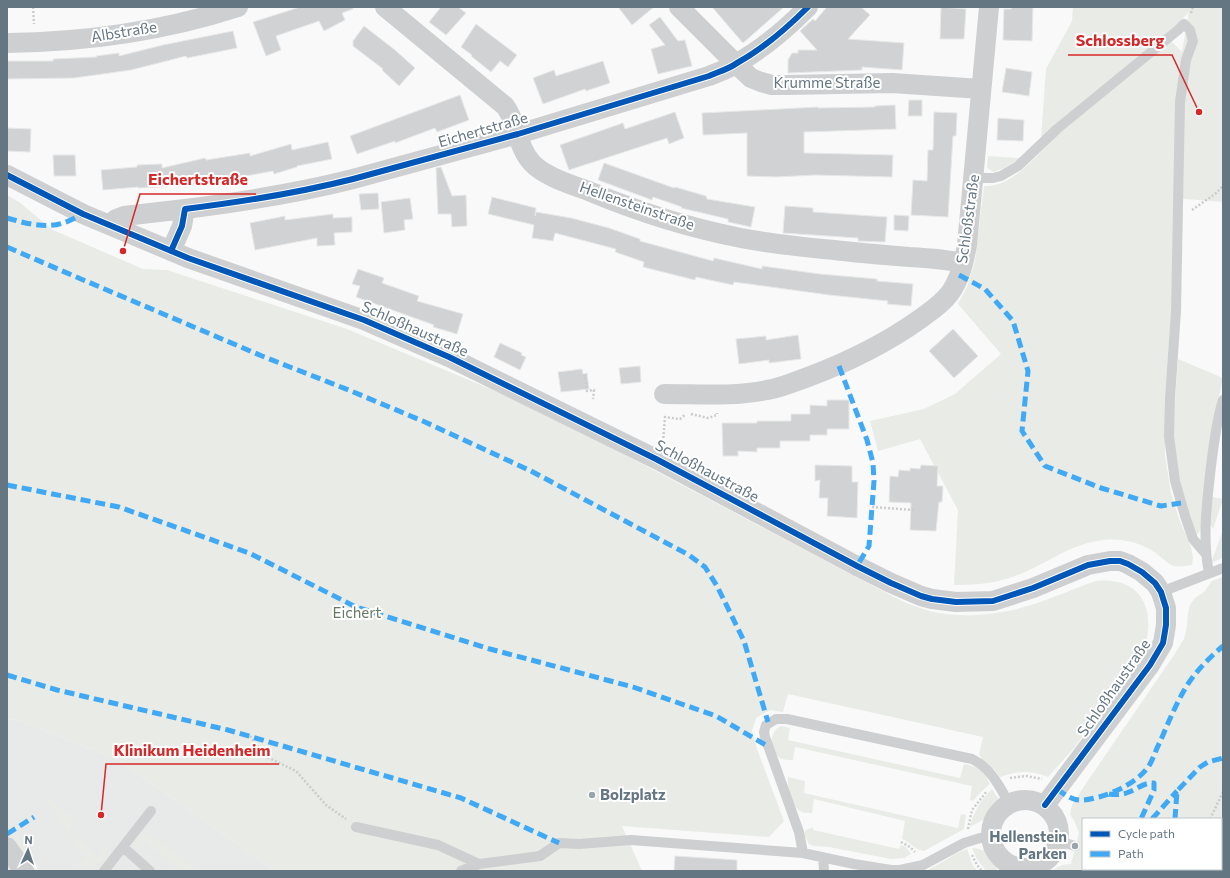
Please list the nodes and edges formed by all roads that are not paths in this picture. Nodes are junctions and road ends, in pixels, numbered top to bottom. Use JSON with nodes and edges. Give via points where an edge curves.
{"nodes":[{"id":1,"x":238,"y":7,"type":"edge"},
{"id":2,"x":385,"y":7,"type":"edge"},
{"id":3,"x":679,"y":7,"type":"edge"},
{"id":4,"x":808,"y":7,"type":"edge"},
{"id":5,"x":989,"y":7,"type":"edge"},
{"id":6,"x":7,"y":43,"type":"edge"},
{"id":7,"x":736,"y":64,"type":"junction"},
{"id":8,"x":981,"y":89,"type":"junction"},
{"id":9,"x":518,"y":134,"type":"junction"},
{"id":10,"x":7,"y":175,"type":"edge"},
{"id":11,"x":974,"y":178,"type":"junction"},
{"id":12,"x":185,"y":209,"type":"junction"},
{"id":13,"x":110,"y":225,"type":"junction"},
{"id":14,"x":171,"y":251,"type":"junction"},
{"id":15,"x":963,"y":263,"type":"junction"},
{"id":16,"x":664,"y":394,"type":"dead end"},
{"id":17,"x":1223,"y":400,"type":"edge"},
{"id":18,"x":1205,"y":553,"type":"junction"},
{"id":19,"x":1223,"y":568,"type":"edge"},
{"id":20,"x":1209,"y":573,"type":"junction"},
{"id":21,"x":1161,"y":592,"type":"junction"},
{"id":22,"x":1009,"y":803,"type":"junction"},
{"id":23,"x":1045,"y":805,"type":"junction"},
{"id":24,"x":151,"y":811,"type":"dead end"},
{"id":25,"x":356,"y":827,"type":"road end"},
{"id":26,"x":992,"y":837,"type":"junction"},
{"id":27,"x":7,"y":846,"type":"edge"},
{"id":28,"x":123,"y":847,"type":"junction"},
{"id":29,"x":803,"y":853,"type":"junction"},
{"id":30,"x":823,"y":857,"type":"junction"},
{"id":31,"x":479,"y":864,"type":"junction"},
{"id":32,"x":1016,"y":869,"type":"edge"},
{"id":33,"x":24,"y":871,"type":"edge"},
{"id":34,"x":104,"y":871,"type":"edge"},
{"id":35,"x":150,"y":871,"type":"edge"},
{"id":36,"x":461,"y":871,"type":"edge"},
{"id":37,"x":824,"y":871,"type":"edge"}],
"edges":[{"from":1,"to":6,"type":"street","name":"Albstraße","via":[[174,24],[120,34],[64,41]]},
{"from":2,"to":9,"type":"street","name":"Hellensteinstraße","via":[[505,106]]},
{"from":3,"to":7,"type":"street","name":"Krumme Straße"},
{"from":4,"to":7,"type":"street","name":"Eichertstraße","via":[[776,36]]},
{"from":5,"to":8,"type":"street","name":"Schloßstraße"},
{"from":7,"to":8,"type":"street","name":"Krumme Straße","via":[[751,78],[772,85],[892,83]]},
{"from":7,"to":9,"type":"street","name":"Eichertstraße","via":[[709,76]]},
{"from":8,"to":11,"type":"street","name":"Schloßstraße"},
{"from":9,"to":12,"type":"street","name":"Eichertstraße","via":[[328,186]]},
{"from":9,"to":15,"type":"street","name":"Hellensteinstraße","via":[[526,156],[548,174],[604,197],[701,229],[778,244]]},
{"from":10,"to":13,"type":"street","name":"Schloßhaustraße"},
{"from":11,"to":15,"type":"street","name":"Schloßstraße"},
{"from":11,"to":18,"type":"lane","via":[[993,178],[1018,166],[1057,129],[1184,24],[1190,30],[1193,41],[1186,60],[1180,102],[1179,220],[1169,436],[1175,480],[1185,516],[1193,539]]},
{"from":12,"to":13,"type":"street","name":"Eichertstraße","via":[[124,216]]},
{"from":12,"to":14,"type":"street","via":[[182,226]]},
{"from":13,"to":14,"type":"street","name":"Schloßhaustraße"},
{"from":14,"to":21,"type":"street","name":"Schloßhaustraße","via":[[333,309],[456,360],[656,459],[871,573],[932,599],[962,603],[993,601],[1024,592],[1088,565],[1110,561],[1120,561],[1136,568]]},
{"from":15,"to":16,"type":"street","name":"Schloßstraße","via":[[956,284],[945,300],[902,332],[839,366],[782,386],[752,393]]},
{"from":17,"to":18,"type":"lane","via":[[1210,479]]},
{"from":18,"to":20,"type":"lane"},
{"from":19,"to":20,"type":"lane"},
{"from":20,"to":21,"type":"lane"},
{"from":21,"to":23,"type":"street","name":"Schloßhaustraße","via":[[1166,608],[1166,625],[1158,653]]},
{"from":22,"to":23,"type":"street","via":[[1027,800]]},
{"from":22,"to":26,"type":"street","via":[[995,817]]},
{"from":22,"to":29,"type":"lane","via":[[988,769],[972,759],[776,719],[766,725],[765,737],[800,832]]},
{"from":23,"to":32,"type":"street","via":[[1057,820],[1067,843],[1045,861]]},
{"from":24,"to":28,"type":"lane"},
{"from":25,"to":31,"type":"lane","via":[[438,845]]},
{"from":26,"to":30,"type":"lane","via":[[968,841],[916,868],[900,870]]},
{"from":26,"to":32,"type":"street","via":[[999,855]]},
{"from":27,"to":33,"type":"street"},
{"from":28,"to":34,"type":"lane"},
{"from":28,"to":35,"type":"lane"},
{"from":29,"to":30,"type":"lane"},
{"from":29,"to":31,"type":"lane","via":[[631,840],[559,843],[540,856]]},
{"from":30,"to":37,"type":"lane"},
{"from":31,"to":36,"type":"lane"}]}
